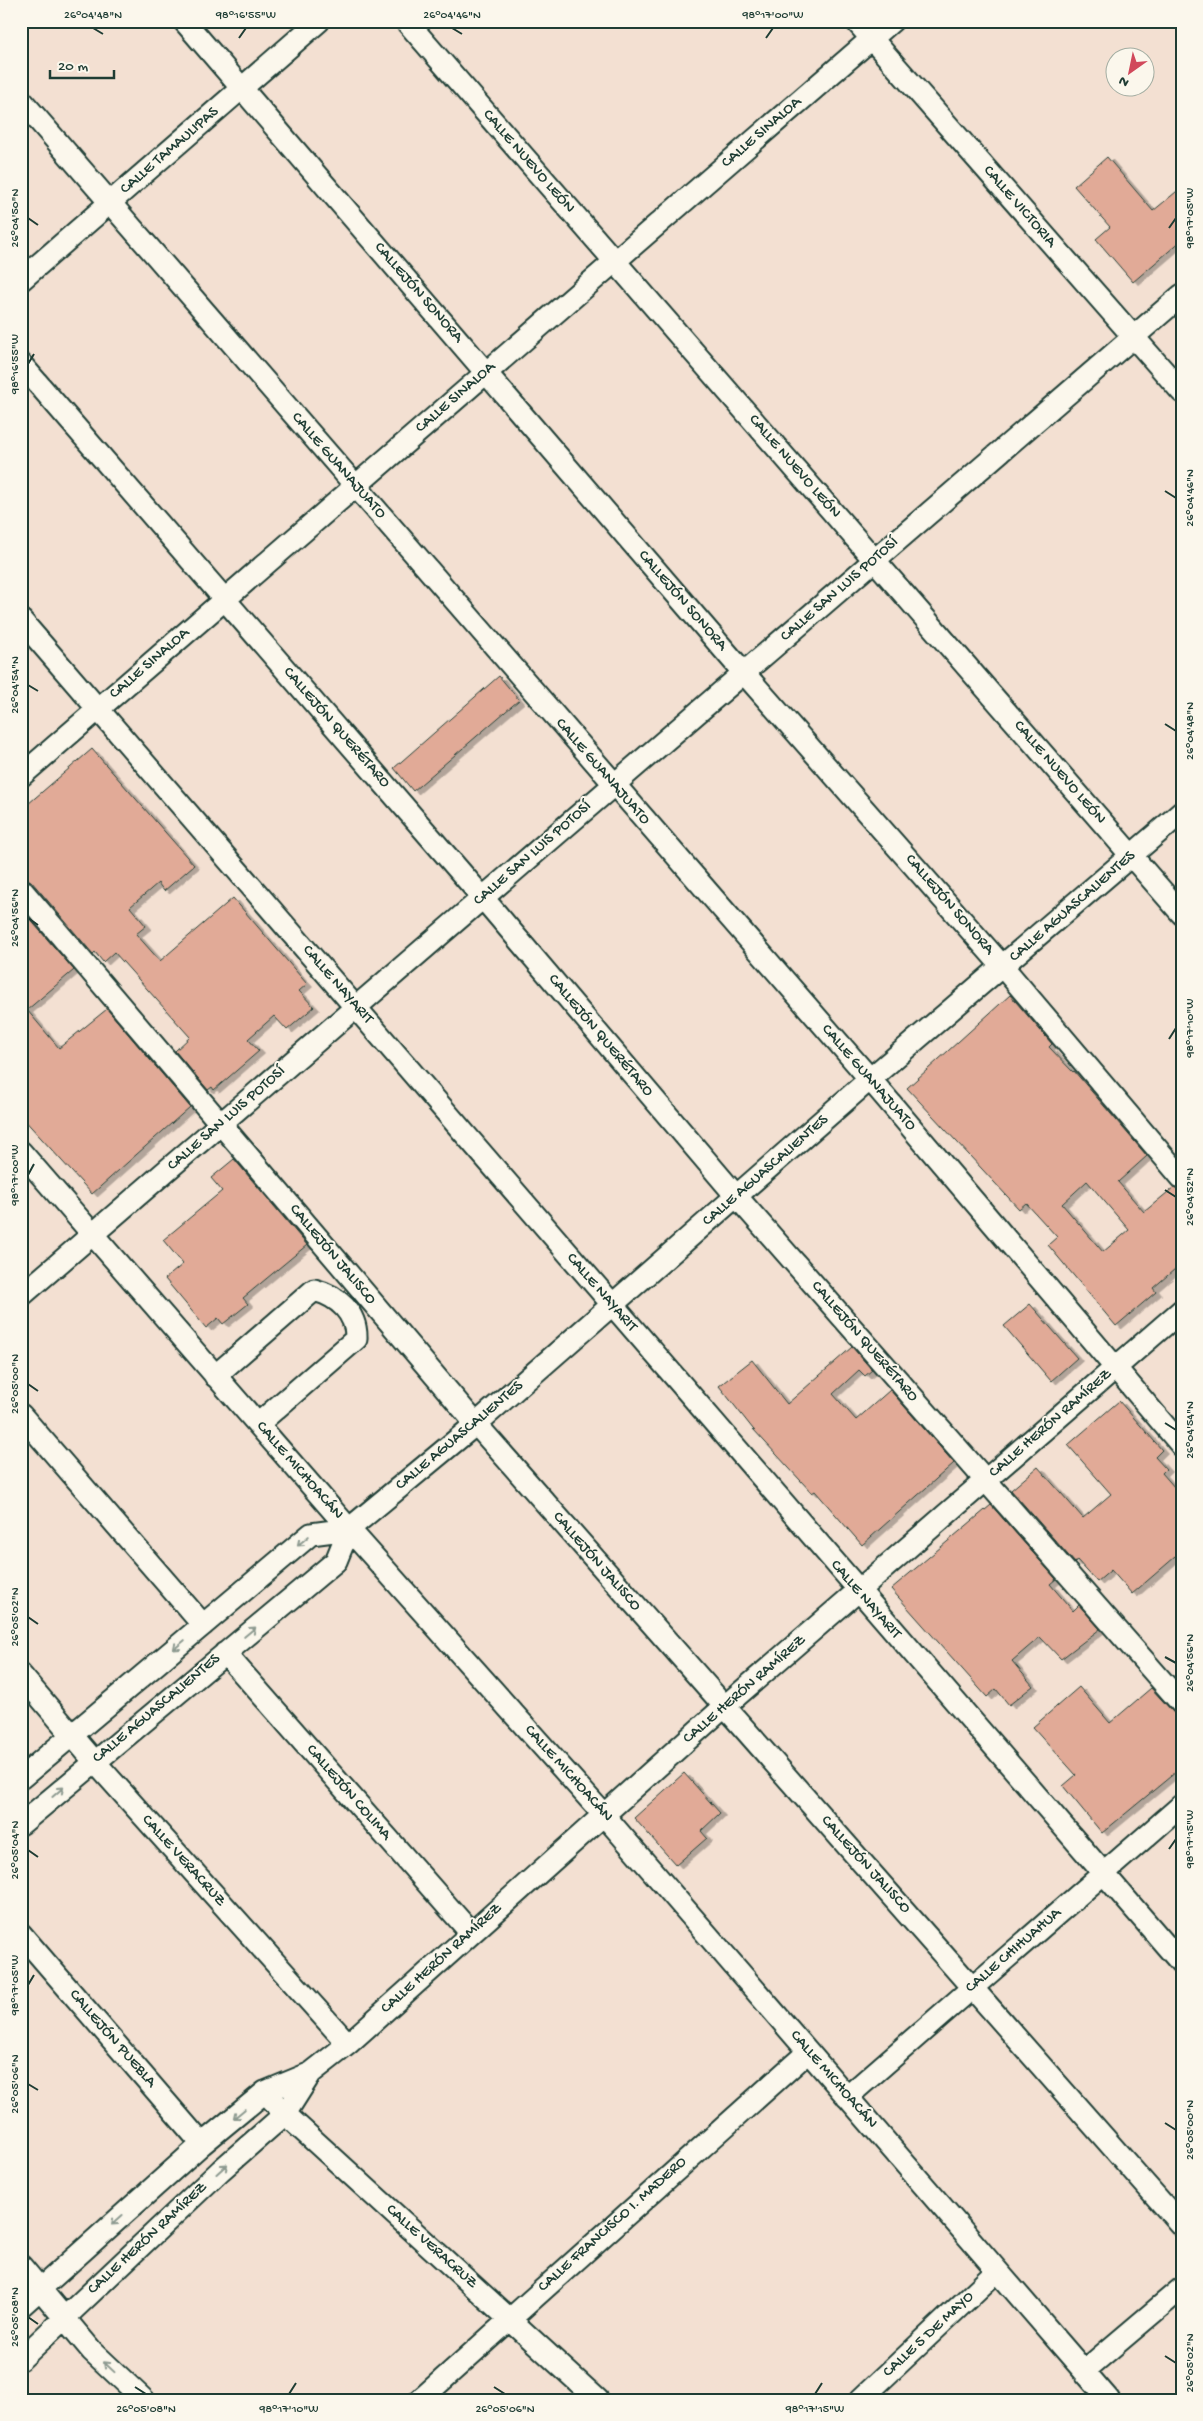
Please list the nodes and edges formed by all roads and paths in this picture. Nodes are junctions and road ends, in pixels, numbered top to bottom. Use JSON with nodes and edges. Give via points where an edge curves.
{"nodes":[{"id":1,"x":184,"y":21,"type":"edge"},
{"id":2,"x":318,"y":21,"type":"edge"},
{"id":3,"x":406,"y":21,"type":"edge"},
{"id":4,"x":856,"y":21,"type":"edge"},
{"id":5,"x":892,"y":21,"type":"edge"},
{"id":6,"x":871,"y":39,"type":"junction"},
{"id":7,"x":242,"y":88,"type":"junction"},
{"id":8,"x":21,"y":100,"type":"edge"},
{"id":9,"x":110,"y":203,"type":"junction"},
{"id":10,"x":615,"y":261,"type":"junction"},
{"id":11,"x":21,"y":280,"type":"edge"},
{"id":12,"x":1182,"y":295,"type":"edge"},
{"id":13,"x":1133,"y":337,"type":"junction"},
{"id":14,"x":21,"y":364,"type":"edge"},
{"id":15,"x":486,"y":372,"type":"junction"},
{"id":16,"x":1182,"y":392,"type":"edge"},
{"id":17,"x":355,"y":486,"type":"junction"},
{"id":18,"x":875,"y":560,"type":"junction"},
{"id":19,"x":225,"y":599,"type":"junction"},
{"id":20,"x":21,"y":620,"type":"edge"},
{"id":21,"x":744,"y":673,"type":"junction"},
{"id":22,"x":98,"y":709,"type":"junction"},
{"id":23,"x":21,"y":776,"type":"edge"},
{"id":24,"x":614,"y":785,"type":"junction"},
{"id":25,"x":1182,"y":812,"type":"edge"},
{"id":26,"x":1131,"y":856,"type":"junction"},
{"id":27,"x":21,"y":888,"type":"edge"},
{"id":28,"x":483,"y":898,"type":"junction"},
{"id":29,"x":1182,"y":914,"type":"edge"},
{"id":30,"x":1003,"y":967,"type":"junction"},
{"id":31,"x":356,"y":1007,"type":"junction"},
{"id":32,"x":870,"y":1079,"type":"junction"},
{"id":33,"x":221,"y":1123,"type":"junction"},
{"id":34,"x":21,"y":1152,"type":"edge"},
{"id":35,"x":1182,"y":1178,"type":"edge"},
{"id":36,"x":737,"y":1197,"type":"junction"},
{"id":37,"x":92,"y":1234,"type":"junction"},
{"id":38,"x":21,"y":1296,"type":"edge"},
{"id":39,"x":612,"y":1306,"type":"junction"},
{"id":40,"x":1182,"y":1310,"type":"edge"},
{"id":41,"x":1115,"y":1369,"type":"junction"},
{"id":42,"x":216,"y":1376,"type":"junction"},
{"id":43,"x":21,"y":1415,"type":"edge"},
{"id":44,"x":258,"y":1424,"type":"junction"},
{"id":45,"x":476,"y":1424,"type":"junction"},
{"id":46,"x":1182,"y":1446,"type":"edge"},
{"id":47,"x":986,"y":1480,"type":"junction"},
{"id":48,"x":349,"y":1529,"type":"junction"},
{"id":49,"x":858,"y":1591,"type":"junction"},
{"id":50,"x":203,"y":1625,"type":"junction"},
{"id":51,"x":225,"y":1653,"type":"junction"},
{"id":52,"x":21,"y":1675,"type":"edge"},
{"id":53,"x":1182,"y":1704,"type":"edge"},
{"id":54,"x":724,"y":1707,"type":"junction"},
{"id":55,"x":72,"y":1734,"type":"junction"},
{"id":56,"x":94,"y":1761,"type":"junction"},
{"id":57,"x":21,"y":1778,"type":"edge"},
{"id":58,"x":1182,"y":1805,"type":"edge"},
{"id":59,"x":604,"y":1814,"type":"junction"},
{"id":60,"x":21,"y":1824,"type":"edge"},
{"id":61,"x":1103,"y":1873,"type":"junction"},
{"id":62,"x":471,"y":1933,"type":"junction"},
{"id":63,"x":21,"y":1934,"type":"edge"},
{"id":64,"x":1182,"y":1964,"type":"edge"},
{"id":65,"x":973,"y":1987,"type":"junction"},
{"id":66,"x":348,"y":2044,"type":"junction"},
{"id":67,"x":808,"y":2052,"type":"junction"},
{"id":68,"x":312,"y":2073,"type":"junction"},
{"id":69,"x":265,"y":2092,"type":"junction"},
{"id":70,"x":847,"y":2097,"type":"junction"},
{"id":71,"x":285,"y":2114,"type":"junction"},
{"id":72,"x":202,"y":2144,"type":"junction"},
{"id":73,"x":1182,"y":2226,"type":"edge"},
{"id":74,"x":21,"y":2266,"type":"edge"},
{"id":75,"x":997,"y":2271,"type":"junction"},
{"id":76,"x":1182,"y":2288,"type":"edge"},
{"id":77,"x":40,"y":2289,"type":"junction"},
{"id":78,"x":21,"y":2306,"type":"edge"},
{"id":79,"x":65,"y":2318,"type":"junction"},
{"id":80,"x":509,"y":2318,"type":"junction"},
{"id":81,"x":21,"y":2359,"type":"edge"},
{"id":82,"x":1084,"y":2371,"type":"junction"},
{"id":83,"x":144,"y":2400,"type":"edge"},
{"id":84,"x":420,"y":2400,"type":"edge"},
{"id":85,"x":598,"y":2400,"type":"edge"},
{"id":86,"x":860,"y":2400,"type":"edge"},
{"id":87,"x":1109,"y":2400,"type":"edge"}],
"edges":[{"from":1,"to":7,"type":"street","name":"CALLEJÓN SONORA"},
{"from":2,"to":7,"type":"street","name":"CALLE TAMAULIPAS"},
{"from":3,"to":10,"type":"street","name":"CALLE NUEVO LEÓN"},
{"from":4,"to":6,"type":"street","name":"CALLE VICTORIA"},
{"from":5,"to":6,"type":"street","name":"CALLE SINALOA"},
{"from":6,"to":10,"type":"street","name":"CALLE SINALOA"},
{"from":6,"to":13,"type":"street","name":"CALLE VICTORIA"},
{"from":7,"to":9,"type":"street","name":"CALLE TAMAULIPAS"},
{"from":7,"to":15,"type":"street","name":"CALLEJÓN SONORA"},
{"from":8,"to":9,"type":"street","name":"CALLE GUANAJUATO"},
{"from":9,"to":11,"type":"street","name":"CALLE TAMAULIPAS"},
{"from":9,"to":17,"type":"street","name":"CALLE GUANAJUATO"},
{"from":10,"to":15,"type":"street","name":"CALLE SINALOA"},
{"from":10,"to":18,"type":"street","name":"CALLE NUEVO LEÓN"},
{"from":12,"to":13,"type":"street","name":"CALLE SAN LUIS POTOSÍ"},
{"from":13,"to":16,"type":"street","name":"CALLE VICTORIA"},
{"from":13,"to":18,"type":"street","name":"CALLE SAN LUIS POTOSÍ"},
{"from":14,"to":19,"type":"street","name":"CALLEJÓN QUERÉTARO"},
{"from":15,"to":17,"type":"street","name":"CALLE SINALOA"},
{"from":15,"to":21,"type":"street","name":"CALLEJÓN SONORA"},
{"from":17,"to":19,"type":"street","name":"CALLE SINALOA"},
{"from":17,"to":24,"type":"street","name":"CALLE GUANAJUATO"},
{"from":18,"to":21,"type":"street","name":"CALLE SAN LUIS POTOSÍ"},
{"from":18,"to":26,"type":"street","name":"CALLE NUEVO LEÓN"},
{"from":19,"to":22,"type":"street","name":"CALLE SINALOA"},
{"from":19,"to":28,"type":"street","name":"CALLEJÓN QUERÉTARO"},
{"from":20,"to":22,"type":"street","name":"CALLE NAYARIT"},
{"from":21,"to":24,"type":"street","name":"CALLE SAN LUIS POTOSÍ"},
{"from":21,"to":30,"type":"street","name":"CALLEJÓN SONORA"},
{"from":22,"to":23,"type":"street","name":"CALLE SINALOA"},
{"from":22,"to":31,"type":"street","name":"CALLE NAYARIT"},
{"from":24,"to":28,"type":"street","name":"CALLE SAN LUIS POTOSÍ"},
{"from":24,"to":32,"type":"street","name":"CALLE GUANAJUATO"},
{"from":25,"to":26,"type":"street","name":"CALLE AGUASCALIENTES"},
{"from":26,"to":29,"type":"street","name":"CALLE NUEVO LEÓN"},
{"from":26,"to":30,"type":"street","name":"CALLE AGUASCALIENTES"},
{"from":27,"to":33,"type":"street","name":"CALLEJÓN JALISCO"},
{"from":28,"to":31,"type":"street","name":"CALLE SAN LUIS POTOSÍ"},
{"from":28,"to":36,"type":"street","name":"CALLEJÓN QUERÉTARO"},
{"from":30,"to":32,"type":"street","name":"CALLE AGUASCALIENTES"},
{"from":30,"to":35,"type":"street","name":"CALLEJÓN SONORA"},
{"from":31,"to":33,"type":"street","name":"CALLE SAN LUIS POTOSÍ"},
{"from":31,"to":39,"type":"street","name":"CALLE NAYARIT"},
{"from":32,"to":36,"type":"street","name":"CALLE AGUASCALIENTES"},
{"from":32,"to":41,"type":"street","name":"CALLE GUANAJUATO"},
{"from":33,"to":37,"type":"street","name":"CALLE SAN LUIS POTOSÍ"},
{"from":33,"to":45,"type":"street","name":"CALLEJÓN JALISCO"},
{"from":34,"to":37,"type":"street","name":"CALLE MICHOACÁN"},
{"from":36,"to":39,"type":"street","name":"CALLE AGUASCALIENTES"},
{"from":36,"to":47,"type":"street","name":"CALLEJÓN QUERÉTARO"},
{"from":37,"to":38,"type":"street","name":"CALLE SAN LUIS POTOSÍ"},
{"from":37,"to":42,"type":"street","name":"CALLE MICHOACÁN"},
{"from":39,"to":45,"type":"street","name":"CALLE AGUASCALIENTES"},
{"from":39,"to":49,"type":"street","name":"CALLE NAYARIT"},
{"from":40,"to":41,"type":"street","name":"CALLE HERÓN RAMÍREZ"},
{"from":41,"to":46,"type":"street","name":"CALLE GUANAJUATO"},
{"from":41,"to":47,"type":"street","name":"CALLE HERÓN RAMÍREZ"},
{"from":42,"to":44,"type":"street","name":"CALLE MICHOACÁN"},
{"from":42,"to":44,"type":"street","via":[[314,1290],[328,1294],[344,1306],[356,1326],[356,1339]]},
{"from":43,"to":50,"type":"street"},
{"from":44,"to":48,"type":"street","name":"CALLE MICHOACÁN"},
{"from":45,"to":48,"type":"street","name":"CALLE AGUASCALIENTES"},
{"from":45,"to":54,"type":"street","name":"CALLEJÓN JALISCO"},
{"from":47,"to":49,"type":"street","name":"CALLE HERÓN RAMÍREZ"},
{"from":47,"to":53,"type":"street","name":"CALLEJÓN QUERÉTARO"},
{"from":48,"to":50,"type":"street","one_way":true,"via":[[311,1534]]},
{"from":51,"to":48,"type":"street","name":"CALLE AGUASCALIENTES","one_way":true,"via":[[336,1561]]},
{"from":48,"to":59,"type":"street","name":"CALLE MICHOACÁN"},
{"from":49,"to":54,"type":"street","name":"CALLE HERÓN RAMÍREZ"},
{"from":49,"to":61,"type":"street","name":"CALLE NAYARIT"},
{"from":50,"to":55,"type":"street","one_way":true},
{"from":51,"to":56,"type":"street","name":"CALLE AGUASCALIENTES"},
{"from":51,"to":62,"type":"street","name":"CALLEJÓN COLIMA"},
{"from":52,"to":55,"type":"street","name":"CALLE VERACRUZ"},
{"from":54,"to":59,"type":"street","name":"CALLE HERÓN RAMÍREZ"},
{"from":54,"to":65,"type":"street","name":"CALLEJÓN JALISCO"},
{"from":55,"to":56,"type":"street","name":"CALLE VERACRUZ"},
{"from":55,"to":57,"type":"street"},
{"from":60,"to":56,"type":"street","name":"CALLE AGUASCALIENTES","one_way":true},
{"from":56,"to":66,"type":"street","name":"CALLE VERACRUZ"},
{"from":58,"to":61,"type":"street","name":"CALLE CHIHUAHUA"},
{"from":59,"to":62,"type":"street","name":"CALLE HERÓN RAMÍREZ"},
{"from":59,"to":67,"type":"street","name":"CALLE MICHOACÁN"},
{"from":61,"to":64,"type":"street","name":"CALLE NAYARIT"},
{"from":61,"to":65,"type":"street","name":"CALLE CHIHUAHUA"},
{"from":62,"to":66,"type":"street","name":"CALLE HERÓN RAMÍREZ"},
{"from":63,"to":72,"type":"street","name":"CALLEJÓN PUEBLA"},
{"from":65,"to":70,"type":"street","name":"CALLE CHIHUAHUA"},
{"from":65,"to":73,"type":"street","name":"CALLEJÓN JALISCO"},
{"from":66,"to":68,"type":"street","name":"CALLE HERÓN RAMÍREZ"},
{"from":67,"to":70,"type":"street","name":"CALLE MICHOACÁN"},
{"from":67,"to":80,"type":"street","name":"CALLE FRANCISCO I. MADERO"},
{"from":68,"to":69,"type":"street","name":"CALLE HERÓN RAMÍREZ"},
{"from":68,"to":71,"type":"street","name":"CALLE HERÓN RAMÍREZ"},
{"from":69,"to":71,"type":"street","name":"CALLE VERACRUZ"},
{"from":69,"to":72,"type":"street","name":"CALLE HERÓN RAMÍREZ","one_way":true},
{"from":70,"to":75,"type":"street","name":"CALLE MICHOACÁN"},
{"from":79,"to":71,"type":"street","name":"CALLE HERÓN RAMÍREZ","one_way":true},
{"from":71,"to":80,"type":"street","name":"CALLE VERACRUZ"},
{"from":72,"to":77,"type":"street","name":"CALLE HERÓN RAMÍREZ","one_way":true},
{"from":74,"to":77,"type":"street"},
{"from":75,"to":82,"type":"street","name":"CALLE MICHOACÁN"},
{"from":75,"to":86,"type":"street","name":"CALLE 5 DE MAYO"},
{"from":76,"to":82,"type":"street"},
{"from":77,"to":78,"type":"street","name":"CALLE HERÓN RAMÍREZ"},
{"from":77,"to":79,"type":"street"},
{"from":79,"to":81,"type":"street","name":"CALLE HERÓN RAMÍREZ"},
{"from":83,"to":79,"type":"street","one_way":true,"via":[[92,2351]]},
{"from":80,"to":84,"type":"street","name":"CALLE FRANCISCO I. MADERO"},
{"from":80,"to":85,"type":"street","name":"CALLE VERACRUZ"},
{"from":82,"to":87,"type":"street","name":"CALLE MICHOACÁN"}]}
